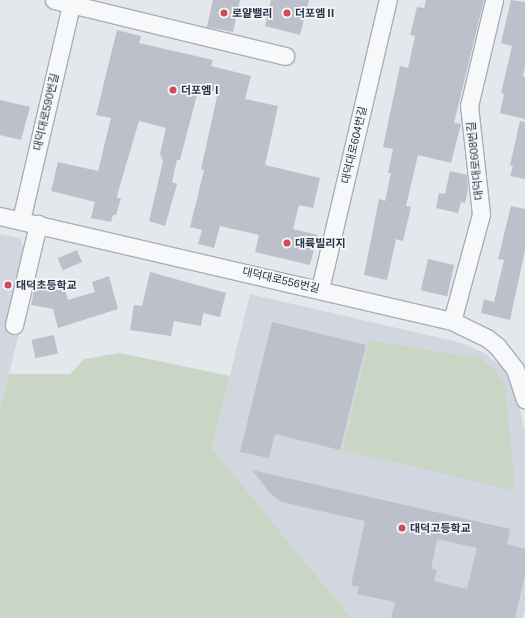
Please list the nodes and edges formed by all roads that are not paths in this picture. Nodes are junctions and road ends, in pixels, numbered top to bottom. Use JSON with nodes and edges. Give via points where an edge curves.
{"nodes":[{"id":1,"x":54,"y":0,"type":"edge"},
{"id":2,"x":388,"y":0,"type":"edge"},
{"id":3,"x":494,"y":0,"type":"edge"},
{"id":4,"x":72,"y":2,"type":"edge"},
{"id":5,"x":285,"y":56,"type":"dead end"},
{"id":6,"x":0,"y":216,"type":"edge"},
{"id":7,"x":21,"y":220,"type":"junction"},
{"id":8,"x":38,"y":224,"type":"junction"},
{"id":9,"x":320,"y":289,"type":"junction"},
{"id":10,"x":452,"y":321,"type":"junction"},
{"id":11,"x":14,"y":325,"type":"dead end"},
{"id":12,"x":525,"y":399,"type":"edge"}],
"edges":[{"from":1,"to":4,"type":"street"},
{"from":2,"to":9,"type":"street","name":"대덕대로604번길"},
{"from":3,"to":10,"type":"street","name":"대덕대로608번길","via":[[469,106],[481,214]]},
{"from":4,"to":5,"type":"street"},
{"from":4,"to":7,"type":"street","name":"대덕대로590번길"},
{"from":6,"to":7,"type":"street","name":"대덕대로556번길"},
{"from":7,"to":8,"type":"street","name":"대덕대로556번길"},
{"from":8,"to":9,"type":"street","name":"대덕대로556번길"},
{"from":8,"to":11,"type":"street"},
{"from":9,"to":10,"type":"street","name":"대덕대로556번길"},
{"from":10,"to":12,"type":"street","name":"대덕대로556번길","via":[[487,338],[497,346],[515,370]]}]}
